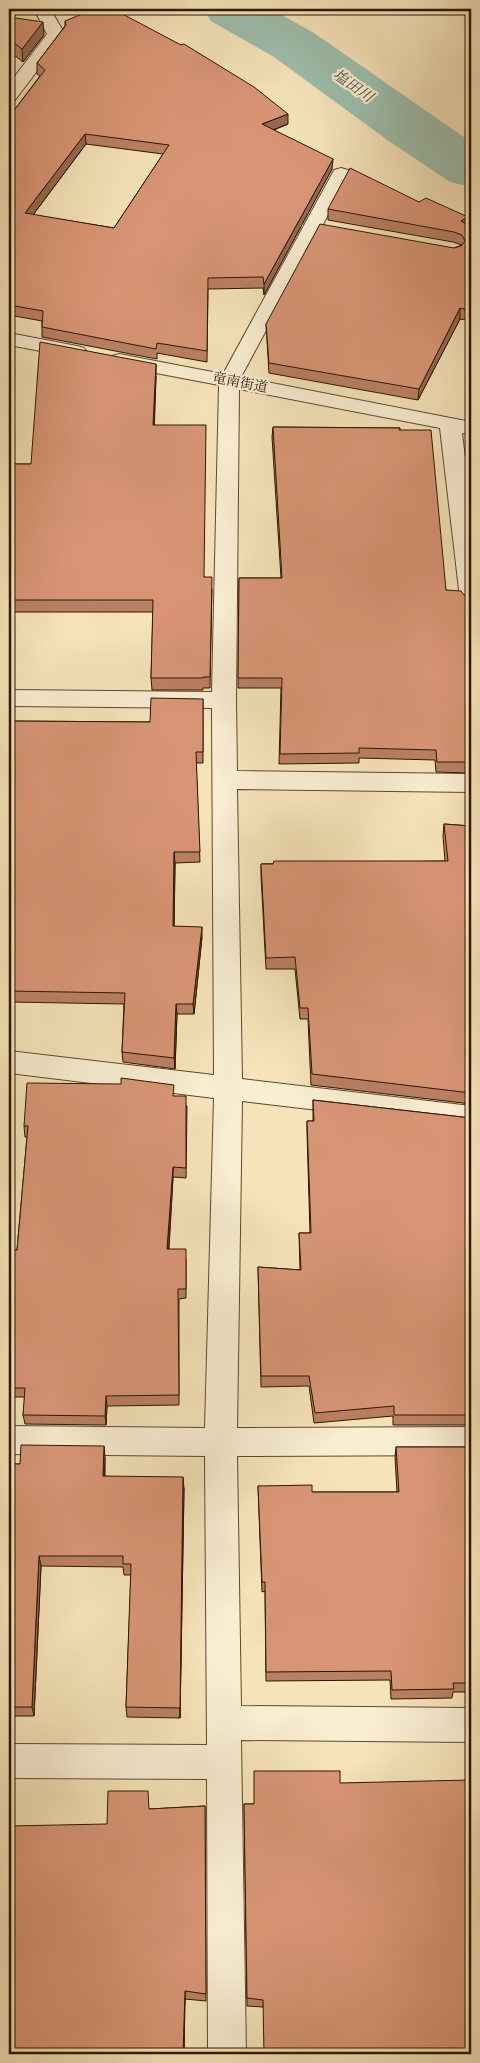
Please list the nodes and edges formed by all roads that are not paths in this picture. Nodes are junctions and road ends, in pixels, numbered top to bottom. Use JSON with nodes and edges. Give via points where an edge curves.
{"nodes":[{"id":1,"x":42,"y":9,"type":"edge"},
{"id":2,"x":9,"y":96,"type":"edge"},
{"id":3,"x":341,"y":174,"type":"dead end"},
{"id":4,"x":9,"y":339,"type":"edge"},
{"id":5,"x":230,"y":381,"type":"junction"},
{"id":6,"x":461,"y":426,"type":"edge"},
{"id":7,"x":471,"y":598,"type":"edge"},
{"id":8,"x":9,"y":698,"type":"edge"},
{"id":9,"x":224,"y":700,"type":"junction"},
{"id":10,"x":226,"y":780,"type":"junction"},
{"id":11,"x":471,"y":783,"type":"edge"},
{"id":12,"x":9,"y":1062,"type":"edge"},
{"id":13,"x":228,"y":1088,"type":"junction"},
{"id":14,"x":471,"y":1117,"type":"edge"},
{"id":15,"x":9,"y":1440,"type":"edge"},
{"id":16,"x":471,"y":1441,"type":"edge"},
{"id":17,"x":221,"y":1442,"type":"junction"},
{"id":18,"x":223,"y":1723,"type":"junction"},
{"id":19,"x":471,"y":1725,"type":"edge"},
{"id":20,"x":9,"y":1760,"type":"edge"},
{"id":21,"x":224,"y":1762,"type":"junction"},
{"id":22,"x":227,"y":2054,"type":"edge"}],
"edges":[{"from":1,"to":2,"type":"street","via":[[56,34]]},
{"from":3,"to":5,"type":"street","via":[[323,227]]},
{"from":4,"to":5,"type":"street","name":"竜南街道"},
{"from":5,"to":6,"type":"street","name":"竜南街道"},
{"from":5,"to":9,"type":"street"},
{"from":6,"to":7,"type":"street"},
{"from":8,"to":9,"type":"street"},
{"from":9,"to":10,"type":"street"},
{"from":10,"to":11,"type":"street"},
{"from":10,"to":13,"type":"street"},
{"from":12,"to":13,"type":"street"},
{"from":13,"to":14,"type":"street"},
{"from":13,"to":17,"type":"street"},
{"from":15,"to":17,"type":"street"},
{"from":16,"to":17,"type":"street"},
{"from":17,"to":18,"type":"street"},
{"from":18,"to":19,"type":"street"},
{"from":18,"to":21,"type":"street"},
{"from":20,"to":21,"type":"street"},
{"from":21,"to":22,"type":"street"}]}
